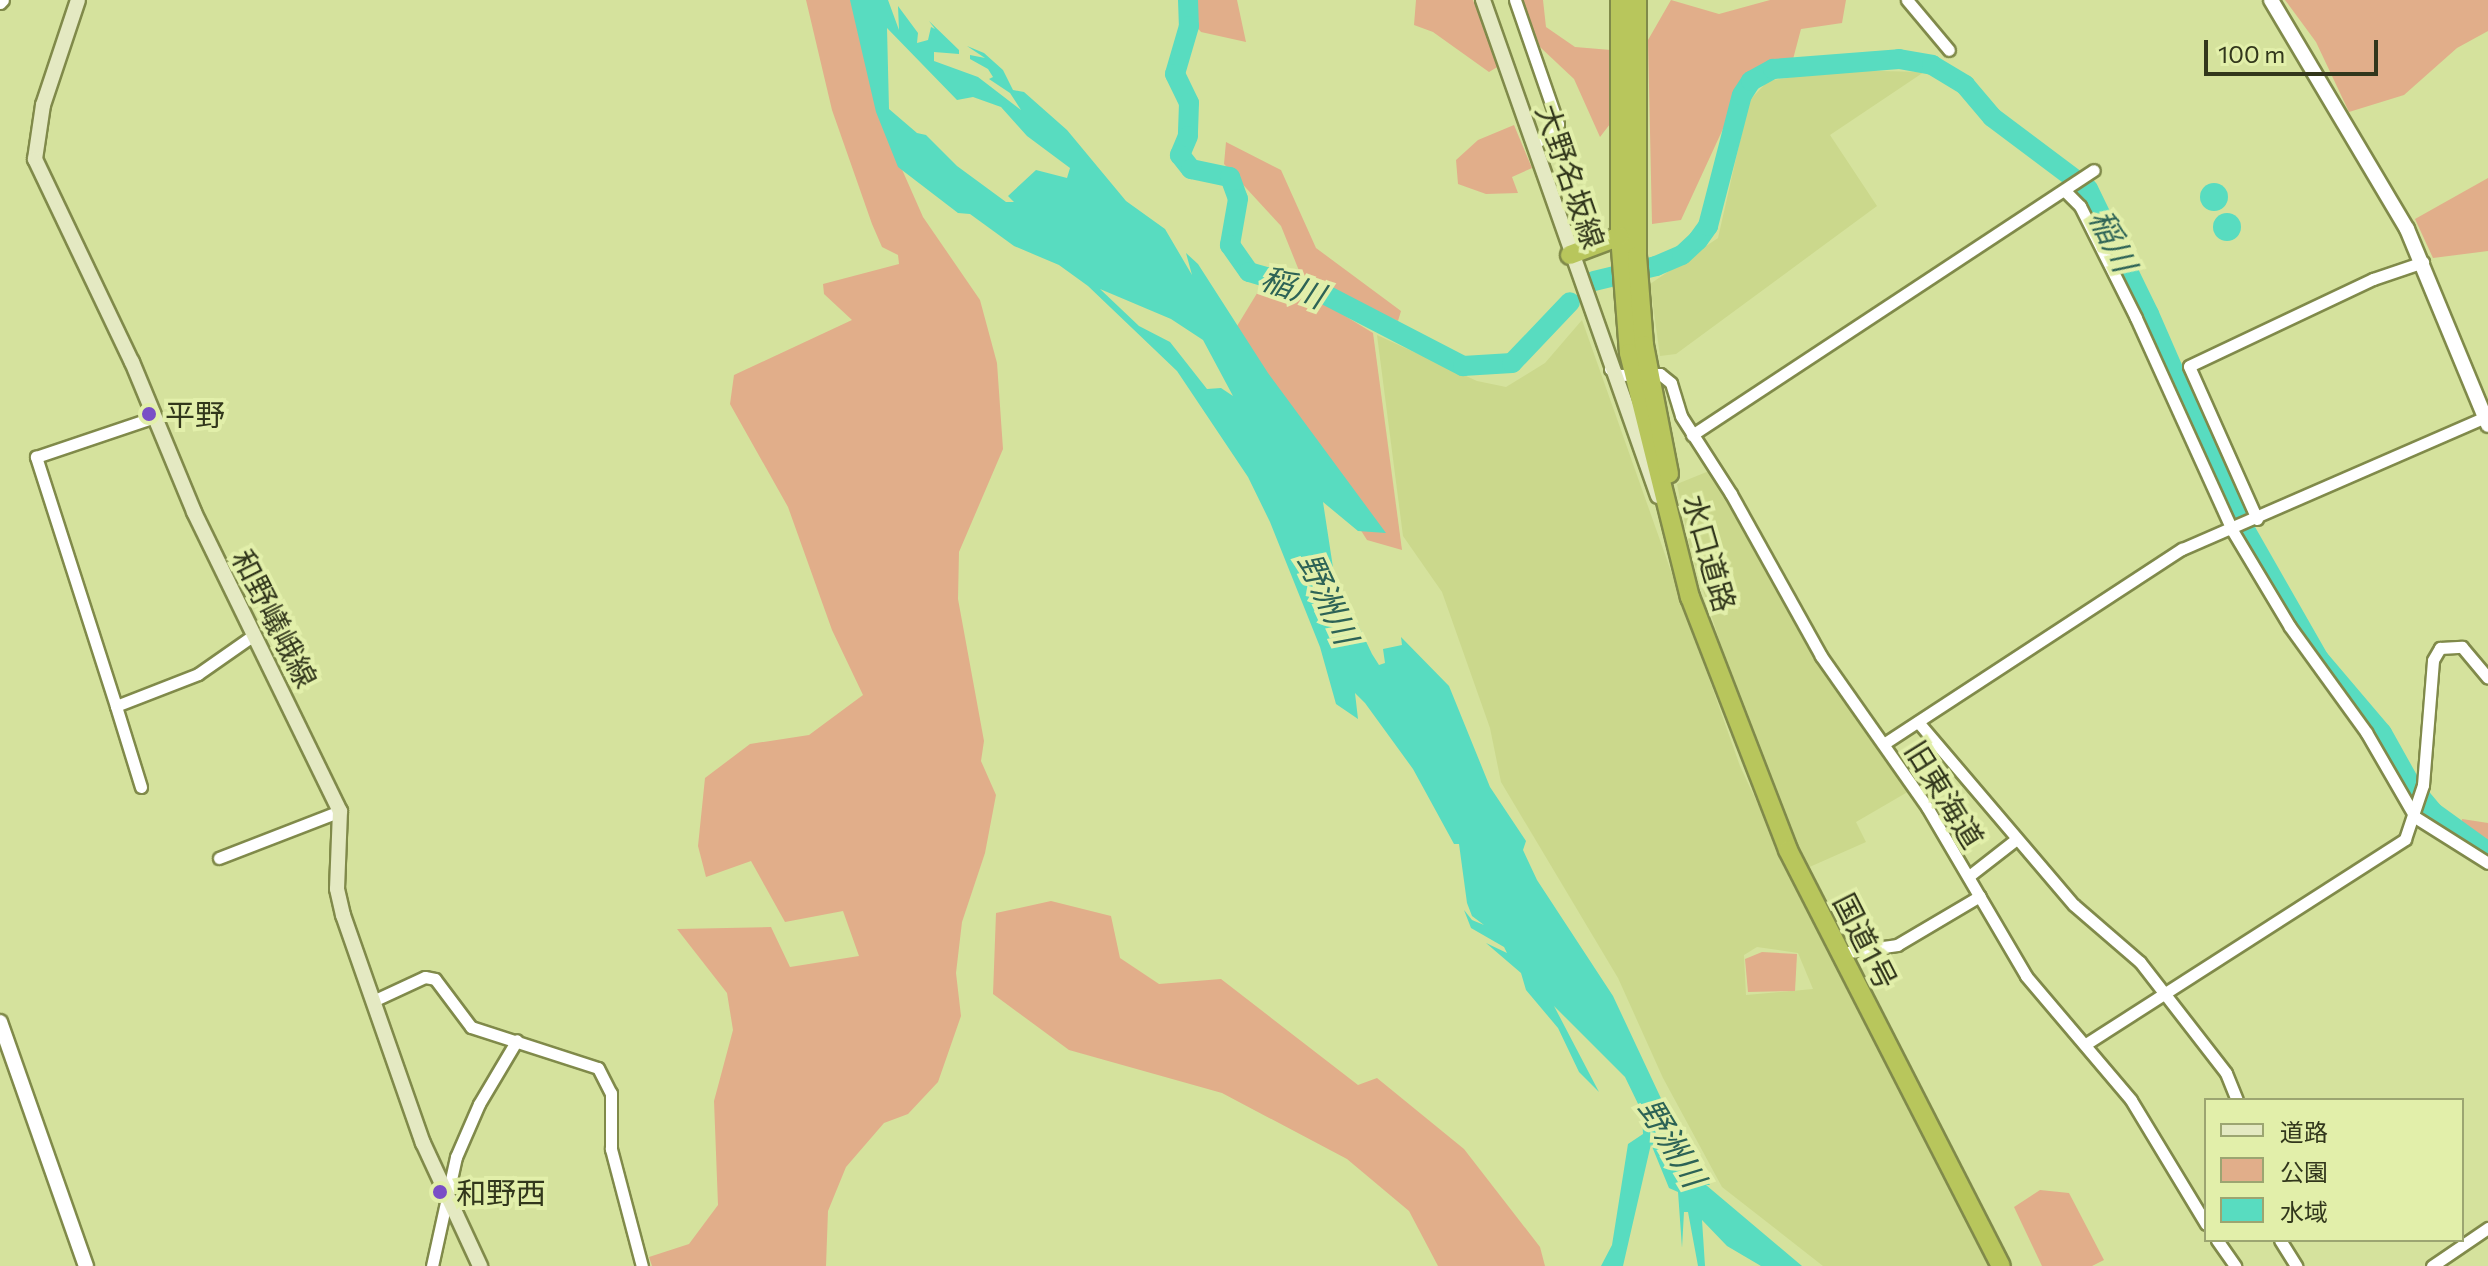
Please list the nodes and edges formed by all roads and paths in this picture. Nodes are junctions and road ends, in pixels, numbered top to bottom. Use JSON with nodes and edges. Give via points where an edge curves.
{"nodes":[{"id":1,"x":78,"y":0,"type":"edge"},
{"id":2,"x":1483,"y":0,"type":"edge"},
{"id":3,"x":1515,"y":0,"type":"edge"},
{"id":4,"x":1620,"y":0,"type":"edge"},
{"id":5,"x":1637,"y":0,"type":"edge"},
{"id":6,"x":1907,"y":0,"type":"edge"},
{"id":7,"x":2271,"y":0,"type":"edge"},
{"id":8,"x":1949,"y":50,"type":"dead end"},
{"id":9,"x":1533,"y":146,"type":"junction"},
{"id":10,"x":2091,"y":172,"type":"dead end"},
{"id":11,"x":2068,"y":188,"type":"junction"},
{"id":12,"x":1620,"y":236,"type":"junction"},
{"id":13,"x":1570,"y":255,"type":"junction"},
{"id":14,"x":1629,"y":258,"type":"junction"},
{"id":15,"x":2423,"y":262,"type":"junction"},
{"id":16,"x":1609,"y":369,"type":"junction"},
{"id":17,"x":1649,"y":377,"type":"junction"},
{"id":18,"x":1643,"y":412,"type":"junction"},
{"id":19,"x":155,"y":417,"type":"junction"},
{"id":20,"x":2486,"y":421,"type":"edge"},
{"id":21,"x":1692,"y":435,"type":"junction"},
{"id":22,"x":1663,"y":438,"type":"junction"},
{"id":23,"x":2254,"y":520,"type":"junction"},
{"id":24,"x":1671,"y":526,"type":"junction"},
{"id":25,"x":2234,"y":529,"type":"junction"},
{"id":26,"x":1704,"y":633,"type":"junction"},
{"id":27,"x":254,"y":635,"type":"junction"},
{"id":28,"x":2488,"y":678,"type":"edge"},
{"id":29,"x":116,"y":706,"type":"junction"},
{"id":30,"x":1918,"y":722,"type":"junction"},
{"id":31,"x":1885,"y":743,"type":"junction"},
{"id":32,"x":141,"y":787,"type":"dead end"},
{"id":33,"x":340,"y":811,"type":"junction"},
{"id":34,"x":2416,"y":811,"type":"junction"},
{"id":35,"x":2015,"y":840,"type":"junction"},
{"id":36,"x":219,"y":858,"type":"dead end"},
{"id":37,"x":2488,"y":863,"type":"edge"},
{"id":38,"x":1969,"y":876,"type":"junction"},
{"id":39,"x":1980,"y":896,"type":"junction"},
{"id":40,"x":1841,"y":953,"type":"junction"},
{"id":41,"x":2167,"y":995,"type":"junction"},
{"id":42,"x":373,"y":1001,"type":"junction"},
{"id":43,"x":0,"y":1022,"type":"edge"},
{"id":44,"x":517,"y":1040,"type":"junction"},
{"id":45,"x":2086,"y":1044,"type":"junction"},
{"id":46,"x":2236,"y":1098,"type":"edge"},
{"id":47,"x":447,"y":1191,"type":"junction"},
{"id":48,"x":2204,"y":1221,"type":"edge"},
{"id":49,"x":2488,"y":1228,"type":"edge"},
{"id":50,"x":2218,"y":1242,"type":"edge"},
{"id":51,"x":2281,"y":1242,"type":"edge"},
{"id":52,"x":86,"y":1266,"type":"edge"},
{"id":53,"x":432,"y":1266,"type":"edge"},
{"id":54,"x":480,"y":1266,"type":"edge"},
{"id":55,"x":642,"y":1266,"type":"edge"},
{"id":56,"x":2001,"y":1266,"type":"edge"},
{"id":57,"x":2235,"y":1266,"type":"edge"},
{"id":58,"x":2296,"y":1266,"type":"edge"},
{"id":59,"x":2432,"y":1266,"type":"edge"}],
"edges":[{"from":1,"to":19,"type":"main road","name":"和野嶬峨線","via":[[43,105],[35,159]]},
{"from":2,"to":9,"type":"main road","name":"大野名坂線"},
{"from":3,"to":9,"type":"street","via":[[1558,124]]},
{"from":4,"to":12,"type":"highway","name":"水口道路"},
{"from":5,"to":14,"type":"highway","name":"水口道路"},
{"from":6,"to":8,"type":"street"},
{"from":7,"to":15,"type":"street"},
{"from":9,"to":13,"type":"main road","name":"大野名坂線"},
{"from":10,"to":11,"type":"street"},
{"from":11,"to":21,"type":"street"},
{"from":11,"to":25,"type":"street","via":[[2136,318]]},
{"from":12,"to":13,"type":"highway"},
{"from":12,"to":14,"type":"highway","name":"水口道路"},
{"from":13,"to":16,"type":"main road","name":"大野名坂線"},
{"from":14,"to":17,"type":"highway","name":"水口道路"},
{"from":15,"to":20,"type":"street"},
{"from":15,"to":23,"type":"street","via":[[2373,279],[2189,366]]},
{"from":16,"to":17,"type":"street"},
{"from":16,"to":18,"type":"main road"},
{"from":16,"to":24,"type":"main road","name":"大野名坂線"},
{"from":17,"to":18,"type":"highway","name":"水口道路"},
{"from":17,"to":21,"type":"street","name":"旧東海道"},
{"from":17,"to":22,"type":"highway","name":"水口道路"},
{"from":18,"to":22,"type":"main road"},
{"from":18,"to":24,"type":"highway","name":"水口道路"},
{"from":19,"to":27,"type":"main road","name":"和野嶬峨線"},
{"from":19,"to":29,"type":"street","via":[[36,457]]},
{"from":20,"to":23,"type":"street"},
{"from":21,"to":31,"type":"street","name":"旧東海道","via":[[1821,656]]},
{"from":22,"to":26,"type":"highway","name":"水口道路"},
{"from":23,"to":25,"type":"street"},
{"from":24,"to":26,"type":"highway","name":"水口道路"},
{"from":25,"to":30,"type":"street","via":[[2182,549]]},
{"from":25,"to":34,"type":"street","via":[[2318,671],[2366,732]]},
{"from":26,"to":40,"type":"highway","name":"国道1号","via":[[1763,794]]},
{"from":27,"to":29,"type":"street","via":[[198,674]]},
{"from":27,"to":33,"type":"main road","name":"和野嶬峨線"},
{"from":28,"to":34,"type":"street","via":[[2462,647],[2440,648],[2433,660],[2423,785]]},
{"from":29,"to":32,"type":"street"},
{"from":30,"to":31,"type":"street"},
{"from":30,"to":35,"type":"street","via":[[1955,768],[1971,779]]},
{"from":31,"to":38,"type":"street","name":"旧東海道"},
{"from":33,"to":36,"type":"street"},
{"from":33,"to":42,"type":"main road","name":"和野嶬峨線","via":[[337,889]]},
{"from":34,"to":37,"type":"street"},
{"from":34,"to":41,"type":"street","via":[[2405,839]]},
{"from":35,"to":38,"type":"street"},
{"from":35,"to":41,"type":"street"},
{"from":38,"to":39,"type":"street","name":"旧東海道"},
{"from":39,"to":40,"type":"street","via":[[1897,945]]},
{"from":39,"to":45,"type":"street","name":"旧東海道","via":[[2026,976]]},
{"from":40,"to":56,"type":"highway","name":"国道1号"},
{"from":41,"to":45,"type":"street"},
{"from":41,"to":46,"type":"street","via":[[2226,1073]]},
{"from":42,"to":44,"type":"street","via":[[425,977],[435,979],[462,1020]]},
{"from":42,"to":47,"type":"main road","name":"和野嶬峨線","via":[[423,1143]]},
{"from":43,"to":52,"type":"street"},
{"from":44,"to":47,"type":"street","via":[[479,1104]]},
{"from":44,"to":55,"type":"street","via":[[584,1060],[607,1081],[611,1149]]},
{"from":45,"to":48,"type":"street","name":"旧東海道","via":[[2131,1100]]},
{"from":47,"to":53,"type":"street"},
{"from":47,"to":54,"type":"main road","name":"和野嶬峨線"},
{"from":49,"to":59,"type":"street"},
{"from":50,"to":57,"type":"street"},
{"from":51,"to":58,"type":"street"}]}
